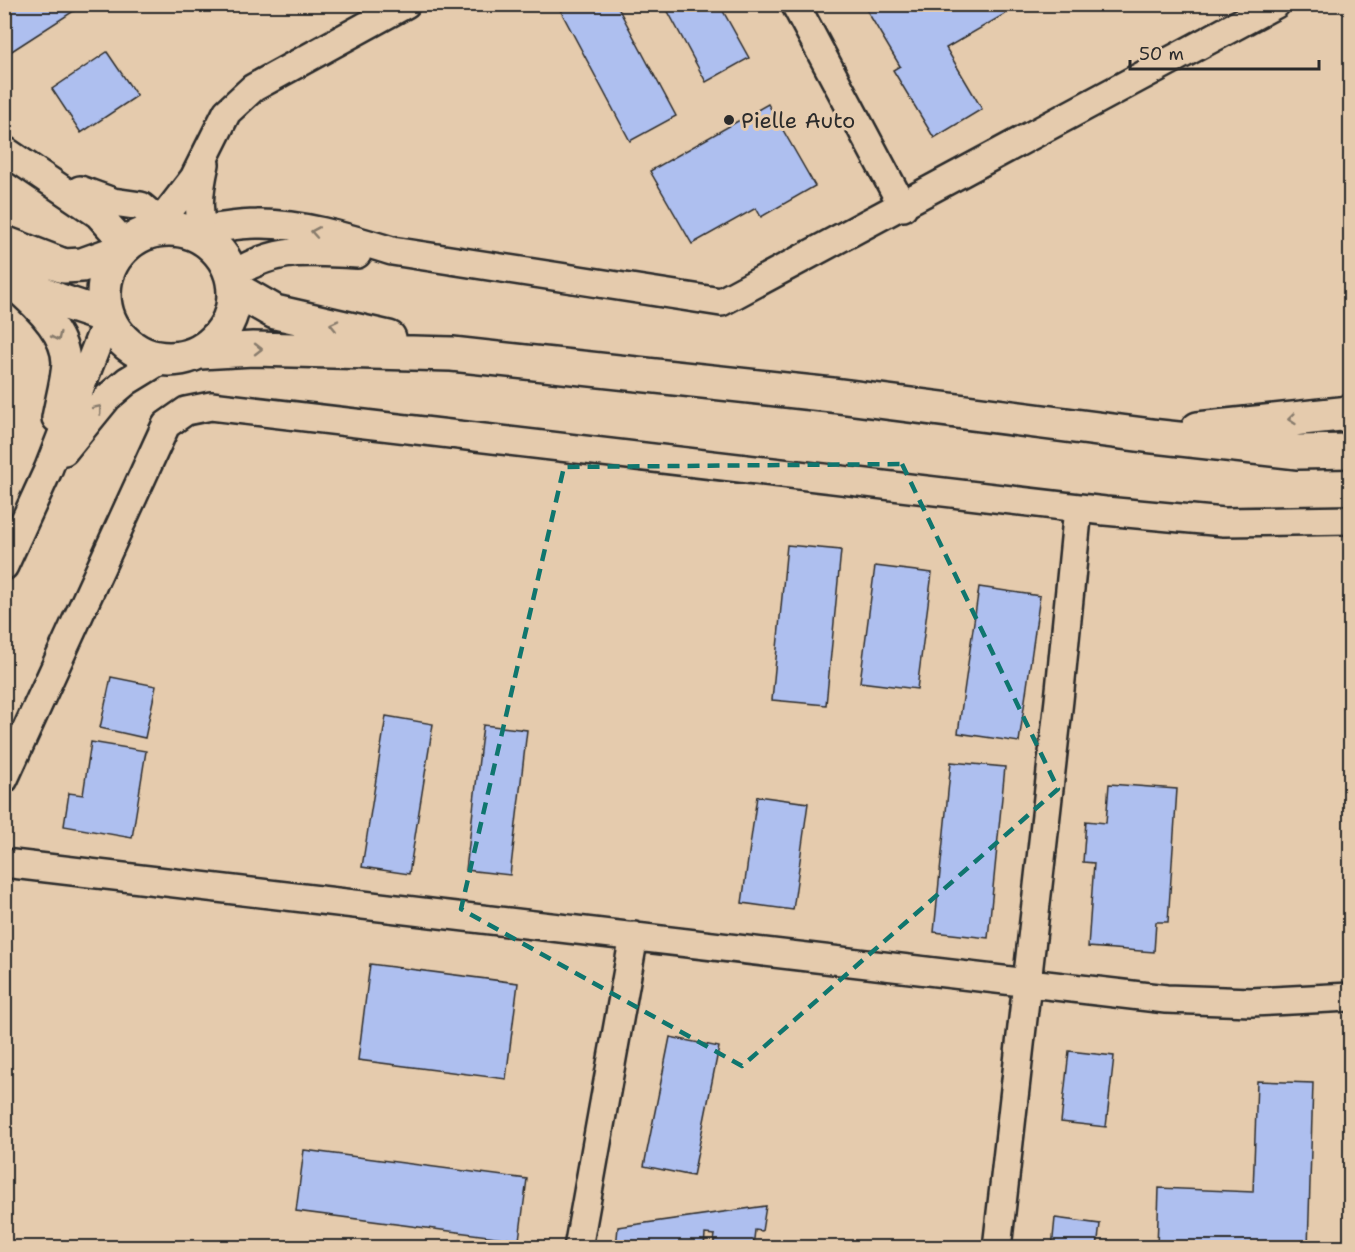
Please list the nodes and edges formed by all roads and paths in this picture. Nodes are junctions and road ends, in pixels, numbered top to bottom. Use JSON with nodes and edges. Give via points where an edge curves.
{"nodes":[{"id":1,"x":406,"y":4,"type":"edge"},
{"id":2,"x":795,"y":4,"type":"edge"},
{"id":3,"x":1276,"y":4,"type":"edge"},
{"id":4,"x":4,"y":150,"type":"edge"},
{"id":5,"x":207,"y":154,"type":"junction"},
{"id":6,"x":37,"y":173,"type":"junction"},
{"id":7,"x":903,"y":207,"type":"junction"},
{"id":8,"x":179,"y":230,"type":"junction"},
{"id":9,"x":4,"y":243,"type":"edge"},
{"id":10,"x":122,"y":248,"type":"junction"},
{"id":11,"x":392,"y":251,"type":"junction"},
{"id":12,"x":4,"y":277,"type":"edge"},
{"id":13,"x":233,"y":282,"type":"junction"},
{"id":14,"x":108,"y":317,"type":"junction"},
{"id":15,"x":200,"y":352,"type":"junction"},
{"id":16,"x":452,"y":354,"type":"junction"},
{"id":17,"x":163,"y":359,"type":"junction"},
{"id":18,"x":1350,"y":412,"type":"edge"},
{"id":19,"x":1152,"y":436,"type":"junction"},
{"id":20,"x":1350,"y":452,"type":"edge"},
{"id":21,"x":48,"y":471,"type":"junction"},
{"id":22,"x":1078,"y":508,"type":"junction"},
{"id":23,"x":1350,"y":519,"type":"edge"},
{"id":24,"x":4,"y":566,"type":"edge"},
{"id":25,"x":4,"y":779,"type":"edge"},
{"id":26,"x":4,"y":863,"type":"edge"},
{"id":27,"x":634,"y":936,"type":"junction"},
{"id":28,"x":1026,"y":985,"type":"junction"},
{"id":29,"x":1350,"y":997,"type":"edge"},
{"id":30,"x":578,"y":1248,"type":"edge"},
{"id":31,"x":997,"y":1248,"type":"edge"}],
"edges":[{"from":1,"to":5,"type":"street","via":[[253,88],[226,112]]},
{"from":2,"to":7,"type":"street"},
{"from":3,"to":7,"type":"street"},
{"from":4,"to":6,"type":"street"},
{"from":5,"to":8,"type":"street","via":[[194,178]]},
{"from":5,"to":8,"type":"street","via":[[199,202]]},
{"from":6,"to":8,"type":"street","via":[[112,202],[141,206]]},
{"from":6,"to":10,"type":"street","via":[[98,214]]},
{"from":7,"to":11,"type":"street","via":[[721,302]]},
{"from":8,"to":10,"type":"main road"},
{"from":11,"to":8,"type":"street","one_way":true,"via":[[345,237],[259,224]]},
{"from":8,"to":13,"type":"main road","via":[[223,256]]},
{"from":9,"to":10,"type":"main road","via":[[64,266],[82,265]]},
{"from":10,"to":14,"type":"main road","via":[[104,283]]},
{"from":11,"to":13,"type":"street","via":[[300,251],[269,256]]},
{"from":12,"to":14,"type":"main road"},
{"from":12,"to":21,"type":"street","one_way":true,"via":[[25,295],[59,336],[66,362]]},
{"from":13,"to":15,"type":"main road","via":[[234,308],[227,326]]},
{"from":16,"to":13,"type":"main road","one_way":true,"via":[[275,312]]},
{"from":14,"to":17,"type":"main road","via":[[129,346]]},
{"from":14,"to":21,"type":"street"},
{"from":15,"to":16,"type":"main road","one_way":true,"via":[[253,349]]},
{"from":15,"to":17,"type":"main road"},
{"from":16,"to":19,"type":"main road","via":[[832,395]]},
{"from":21,"to":17,"type":"street","one_way":true,"via":[[108,397]]},
{"from":18,"to":19,"type":"main road","one_way":true,"via":[[1224,424]]},
{"from":19,"to":20,"type":"main road","via":[[1298,452]]},
{"from":21,"to":24,"type":"street"},
{"from":22,"to":23,"type":"street","via":[[1224,522]]},
{"from":22,"to":25,"type":"street","via":[[244,408],[211,406],[186,411],[166,425]]},
{"from":22,"to":28,"type":"street"},
{"from":26,"to":27,"type":"street"},
{"from":27,"to":28,"type":"street"},
{"from":27,"to":30,"type":"street"},
{"from":28,"to":29,"type":"street","via":[[1177,1000],[1252,1002]]},
{"from":28,"to":31,"type":"street"}]}
